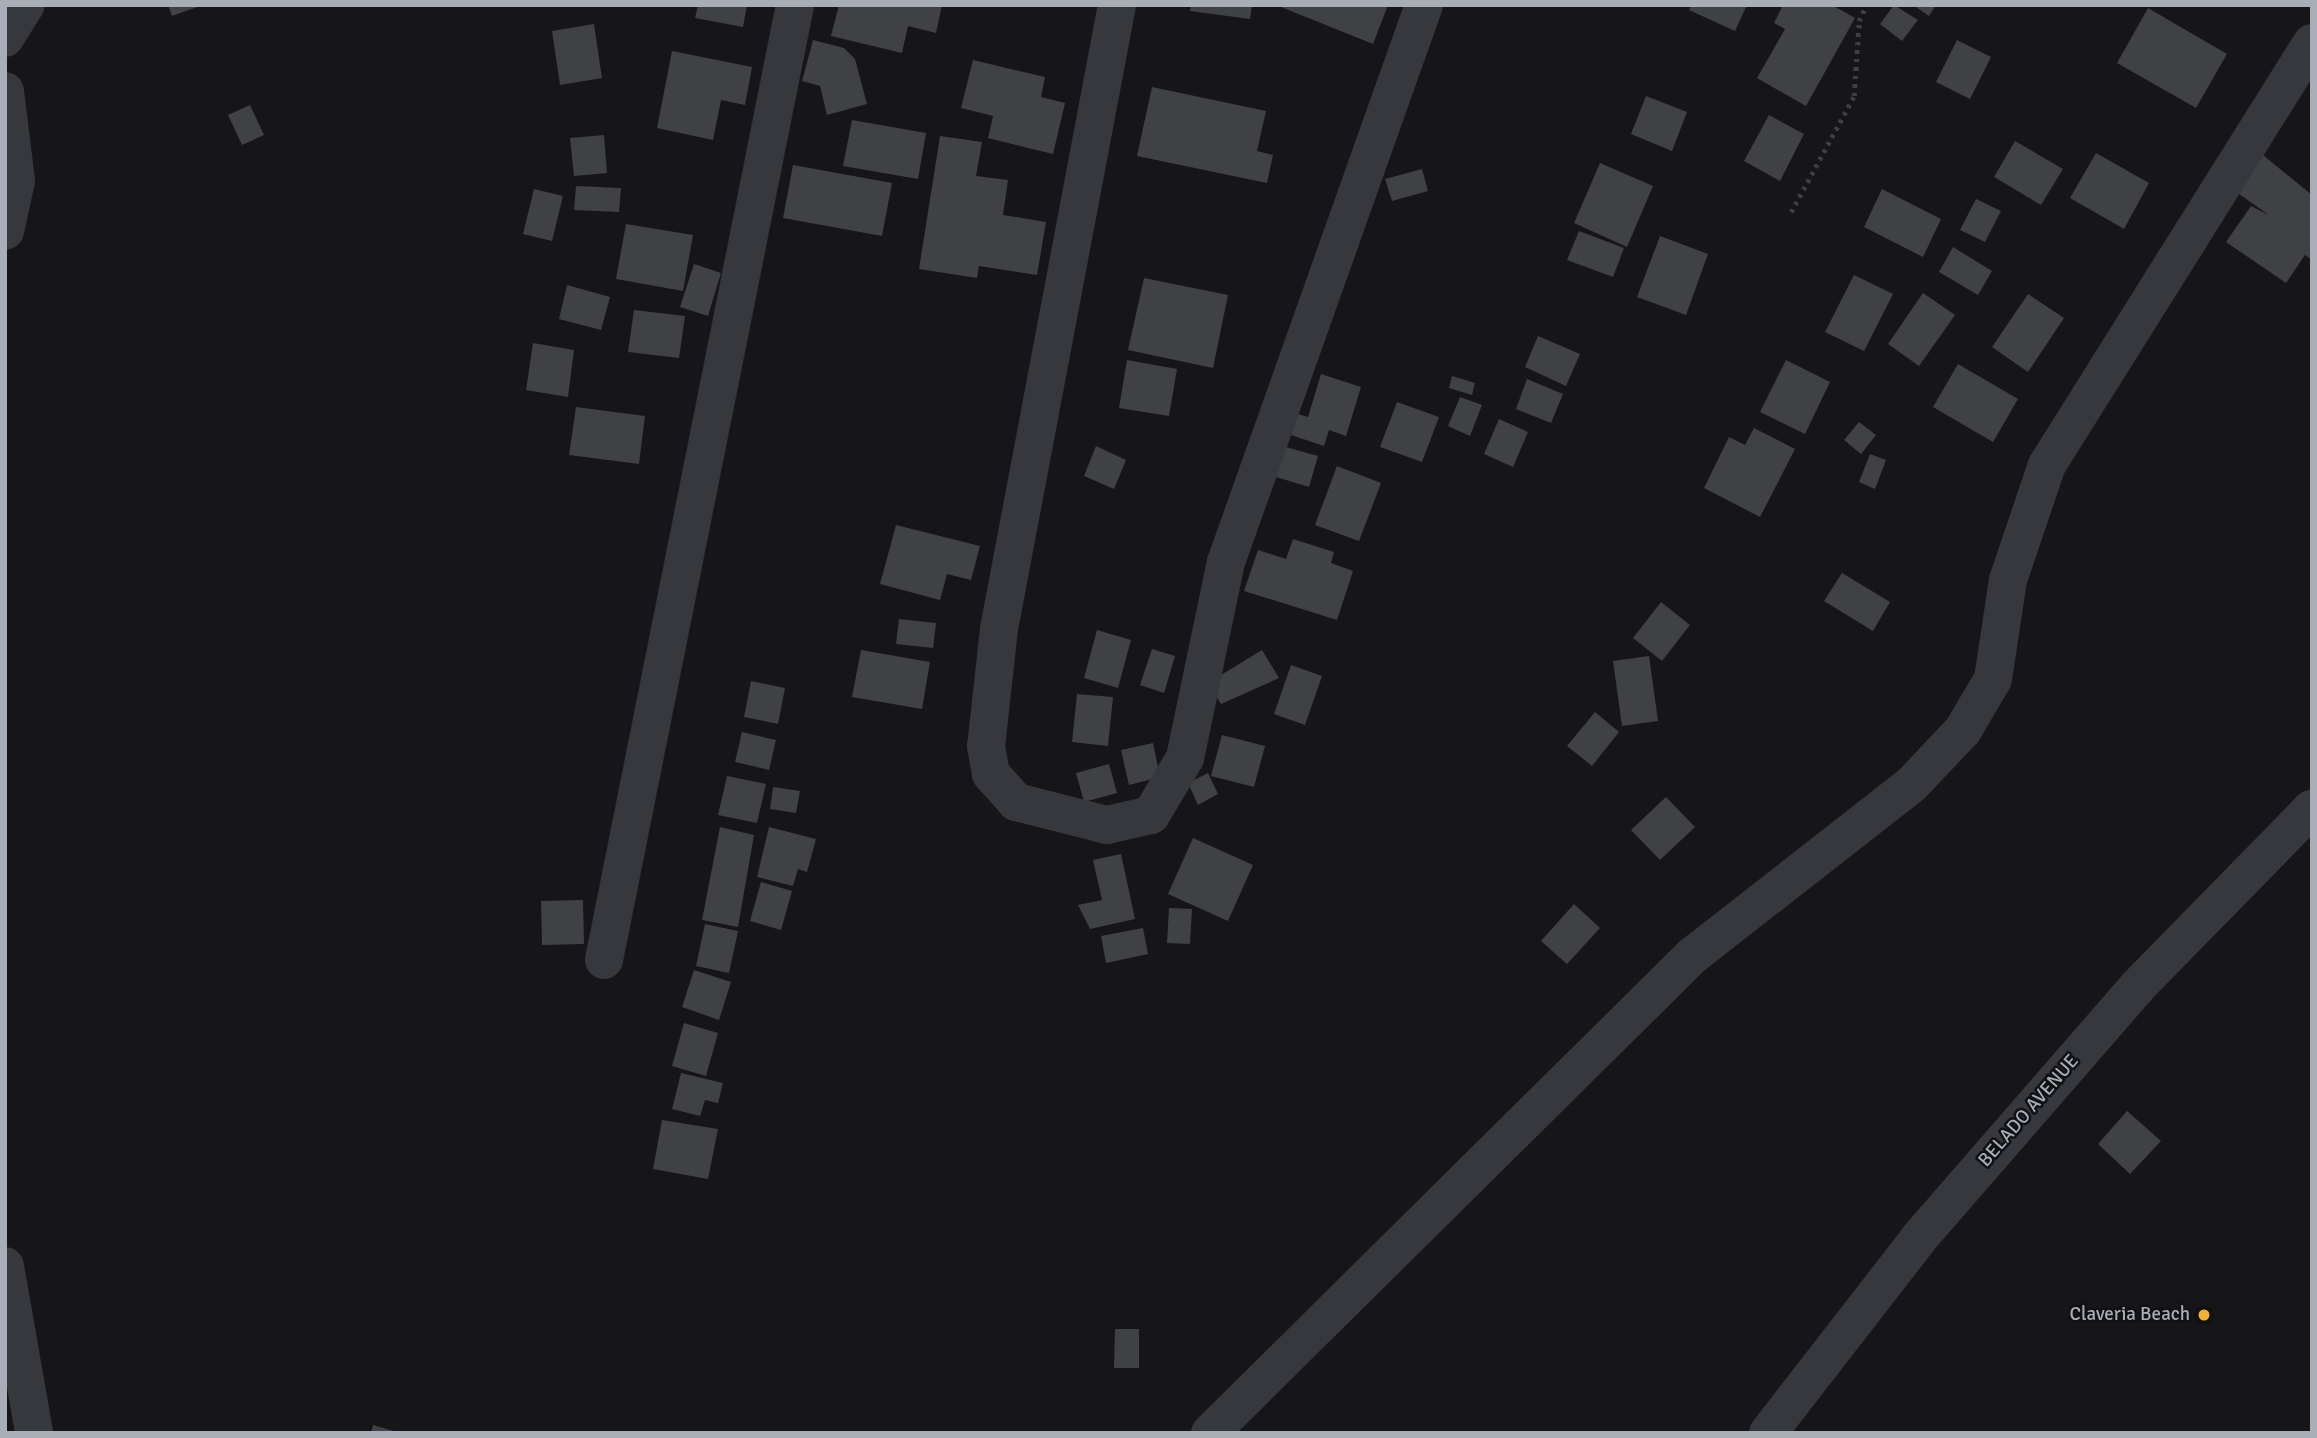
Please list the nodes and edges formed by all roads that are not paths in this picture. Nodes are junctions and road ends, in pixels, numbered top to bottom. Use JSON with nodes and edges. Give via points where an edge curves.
{"nodes":[{"id":1,"x":26,"y":5,"type":"edge"},
{"id":2,"x":795,"y":5,"type":"edge"},
{"id":3,"x":1117,"y":5,"type":"edge"},
{"id":4,"x":1424,"y":5,"type":"edge"},
{"id":5,"x":5,"y":38,"type":"edge"},
{"id":6,"x":2312,"y":43,"type":"edge"},
{"id":7,"x":5,"y":91,"type":"edge"},
{"id":8,"x":5,"y":231,"type":"edge"},
{"id":9,"x":2312,"y":808,"type":"edge"},
{"id":10,"x":604,"y":960,"type":"dead end"},
{"id":11,"x":5,"y":1266,"type":"edge"},
{"id":12,"x":34,"y":1433,"type":"edge"},
{"id":13,"x":1210,"y":1433,"type":"edge"},
{"id":14,"x":1768,"y":1433,"type":"edge"}],
"edges":[{"from":1,"to":5,"type":"street"},
{"from":2,"to":10,"type":"street"},
{"from":3,"to":4,"type":"street","via":[[999,629],[986,746],[991,774],[1016,802],[1107,825],[1151,815],[1185,758],[1226,562]]},
{"from":6,"to":13,"type":"street","via":[[2047,465],[2008,580],[1993,679],[1963,730],[1912,785],[1692,956]]},
{"from":7,"to":8,"type":"street","via":[[16,181]]},
{"from":9,"to":14,"type":"street","name":"BELADO AVENUE","via":[[2137,987],[1919,1238]]},
{"from":11,"to":12,"type":"street"}]}
